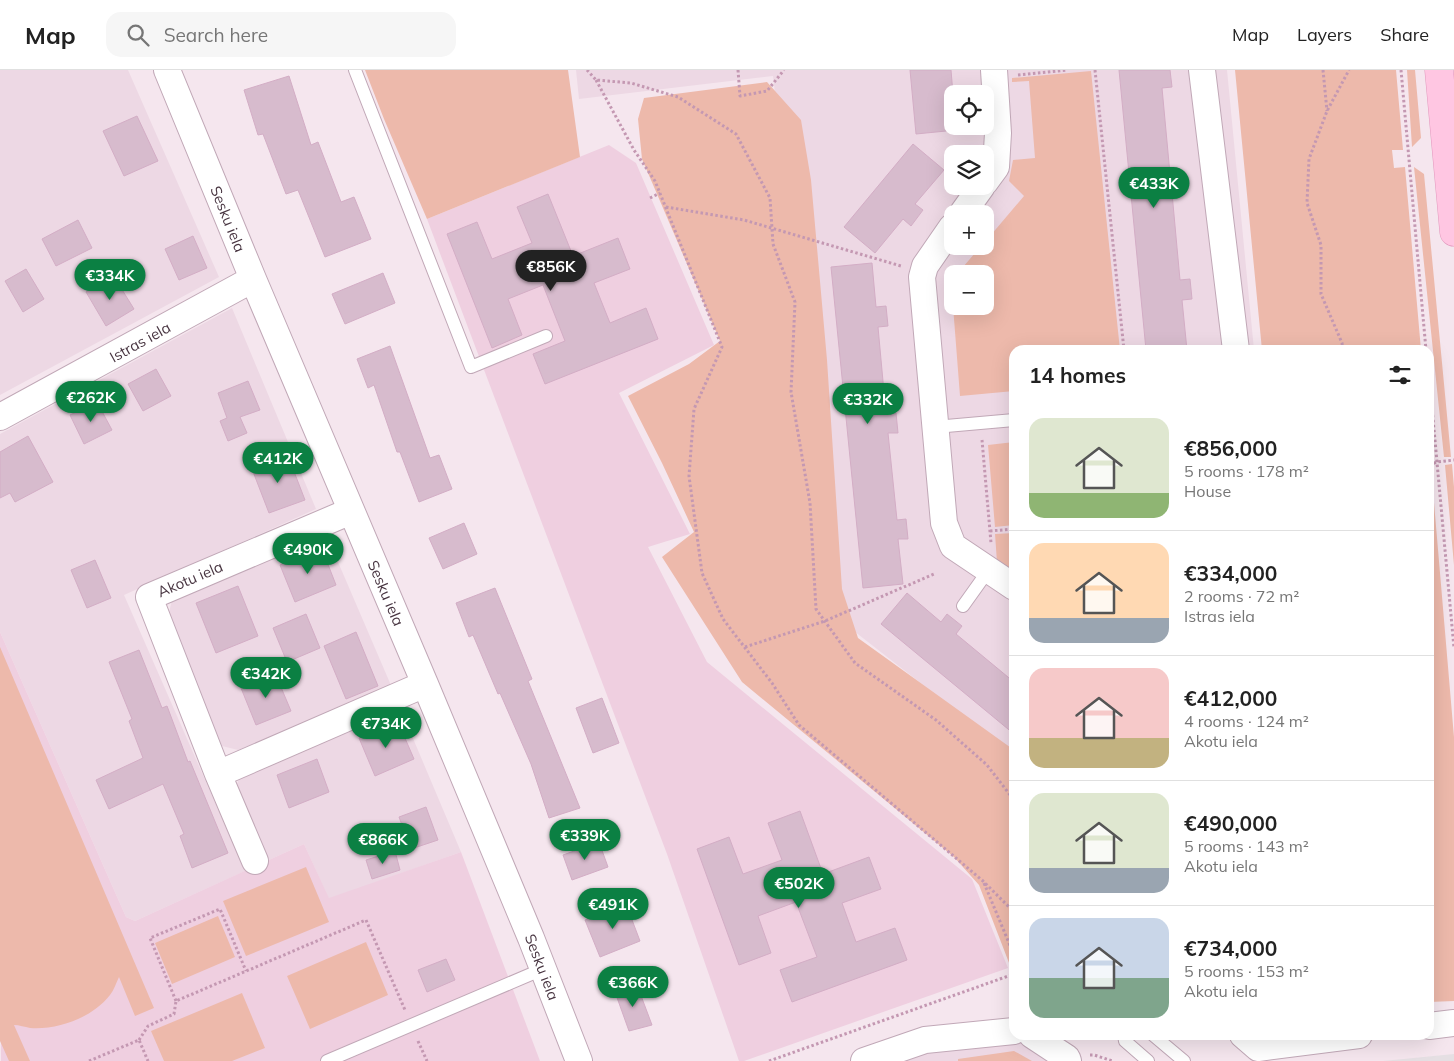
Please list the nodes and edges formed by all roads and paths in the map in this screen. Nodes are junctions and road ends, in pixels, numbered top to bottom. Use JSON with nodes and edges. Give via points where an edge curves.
{"nodes":[{"id":1,"x":167,"y":70,"type":"edge"},
{"id":2,"x":355,"y":70,"type":"edge"},
{"id":3,"x":587,"y":70,"type":"edge"},
{"id":4,"x":738,"y":70,"type":"edge"},
{"id":5,"x":784,"y":70,"type":"edge"},
{"id":6,"x":1067,"y":70,"type":"edge"},
{"id":7,"x":1095,"y":70,"type":"edge"},
{"id":8,"x":1202,"y":70,"type":"edge"},
{"id":9,"x":1323,"y":70,"type":"edge"},
{"id":10,"x":1349,"y":70,"type":"edge"},
{"id":11,"x":1401,"y":70,"type":"edge"},
{"id":12,"x":1438,"y":70,"type":"edge"},
{"id":13,"x":994,"y":74,"type":"edge"},
{"id":14,"x":596,"y":80,"type":"junction"},
{"id":15,"x":1327,"y":111,"type":"junction"},
{"id":16,"x":994,"y":170,"type":"edge"},
{"id":17,"x":660,"y":193,"type":"junction"},
{"id":18,"x":650,"y":198,"type":"dead end"},
{"id":19,"x":666,"y":207,"type":"junction"},
{"id":20,"x":772,"y":227,"type":"junction"},
{"id":21,"x":1454,"y":232,"type":"edge"},
{"id":22,"x":944,"y":239,"type":"edge"},
{"id":23,"x":924,"y":273,"type":"junction"},
{"id":24,"x":253,"y":279,"type":"junction"},
{"id":25,"x":546,"y":336,"type":"dead end"},
{"id":26,"x":1123,"y":345,"type":"edge"},
{"id":27,"x":1235,"y":345,"type":"edge"},
{"id":28,"x":1342,"y":345,"type":"edge"},
{"id":29,"x":1426,"y":345,"type":"edge"},
{"id":30,"x":0,"y":417,"type":"edge"},
{"id":31,"x":1009,"y":420,"type":"edge"},
{"id":32,"x":981,"y":423,"type":"junction"},
{"id":33,"x":935,"y":428,"type":"junction"},
{"id":34,"x":1434,"y":437,"type":"edge"},
{"id":35,"x":1454,"y":460,"type":"edge"},
{"id":36,"x":1436,"y":462,"type":"junction"},
{"id":37,"x":351,"y":510,"type":"junction"},
{"id":38,"x":1009,"y":529,"type":"edge"},
{"id":39,"x":990,"y":531,"type":"junction"},
{"id":40,"x":988,"y":570,"type":"junction"},
{"id":41,"x":934,"y":574,"type":"dead end"},
{"id":42,"x":1009,"y":584,"type":"edge"},
{"id":43,"x":963,"y":606,"type":"dead end"},
{"id":44,"x":825,"y":621,"type":"junction"},
{"id":45,"x":746,"y":647,"type":"junction"},
{"id":46,"x":1454,"y":648,"type":"edge"},
{"id":47,"x":425,"y":684,"type":"junction"},
{"id":48,"x":218,"y":774,"type":"junction"},
{"id":49,"x":1009,"y":794,"type":"edge"},
{"id":50,"x":255,"y":861,"type":"dead end"},
{"id":51,"x":983,"y":880,"type":"junction"},
{"id":52,"x":1009,"y":907,"type":"edge"},
{"id":53,"x":1009,"y":943,"type":"edge"},
{"id":54,"x":543,"y":969,"type":"junction"},
{"id":55,"x":246,"y":971,"type":"junction"},
{"id":56,"x":1009,"y":976,"type":"edge"},
{"id":57,"x":176,"y":1002,"type":"junction"},
{"id":58,"x":1454,"y":1023,"type":"edge"},
{"id":59,"x":411,"y":1024,"type":"junction"},
{"id":60,"x":1434,"y":1025,"type":"edge"},
{"id":61,"x":1009,"y":1032,"type":"edge"},
{"id":62,"x":139,"y":1040,"type":"junction"},
{"id":63,"x":1040,"y":1040,"type":"edge"},
{"id":64,"x":1125,"y":1040,"type":"edge"},
{"id":65,"x":1159,"y":1040,"type":"edge"},
{"id":66,"x":89,"y":1061,"type":"edge"},
{"id":67,"x":148,"y":1061,"type":"edge"},
{"id":68,"x":326,"y":1061,"type":"edge"},
{"id":69,"x":427,"y":1061,"type":"edge"},
{"id":70,"x":579,"y":1061,"type":"edge"},
{"id":71,"x":768,"y":1061,"type":"edge"},
{"id":72,"x":864,"y":1061,"type":"edge"},
{"id":73,"x":1068,"y":1061,"type":"edge"},
{"id":74,"x":1148,"y":1061,"type":"edge"},
{"id":75,"x":1184,"y":1061,"type":"edge"}],
"edges":[{"from":1,"to":24,"type":"street","name":"Sesku iela"},
{"from":2,"to":25,"type":"lane","via":[[471,367]]},
{"from":3,"to":14,"type":"path"},
{"from":4,"to":5,"type":"path","via":[[740,96],[767,92]]},
{"from":6,"to":13,"type":"path"},
{"from":7,"to":26,"type":"path"},
{"from":8,"to":27,"type":"street"},
{"from":9,"to":15,"type":"path"},
{"from":10,"to":15,"type":"path"},
{"from":11,"to":29,"type":"path"},
{"from":12,"to":21,"type":"main road"},
{"from":13,"to":16,"type":"street","via":[[998,133]]},
{"from":14,"to":17,"type":"path"},
{"from":14,"to":20,"type":"path","via":[[631,83],[678,97],[736,134],[770,198]]},
{"from":15,"to":28,"type":"path","via":[[1309,159],[1307,203],[1322,244],[1321,294]]},
{"from":17,"to":18,"type":"path"},
{"from":17,"to":19,"type":"path"},
{"from":19,"to":20,"type":"path"},
{"from":19,"to":45,"type":"path","via":[[722,347],[694,409],[690,476],[702,573],[724,619]]},
{"from":20,"to":23,"type":"path"},
{"from":20,"to":44,"type":"path","via":[[774,244],[794,302],[791,392],[810,503],[816,609]]},
{"from":22,"to":23,"type":"street","via":[[925,266]]},
{"from":23,"to":33,"type":"street"},
{"from":24,"to":30,"type":"street","name":"Istras iela"},
{"from":24,"to":37,"type":"street","name":"Sesku iela"},
{"from":31,"to":32,"type":"lane"},
{"from":32,"to":33,"type":"lane"},
{"from":32,"to":39,"type":"path"},
{"from":33,"to":40,"type":"street","via":[[944,523],[953,546]]},
{"from":34,"to":36,"type":"path"},
{"from":35,"to":36,"type":"path"},
{"from":36,"to":46,"type":"path"},
{"from":37,"to":47,"type":"street","name":"Sesku iela"},
{"from":37,"to":48,"type":"street","name":"Akotu iela","via":[[149,597]]},
{"from":38,"to":39,"type":"path"},
{"from":39,"to":40,"type":"path","via":[[992,557]]},
{"from":40,"to":42,"type":"street"},
{"from":40,"to":43,"type":"lane"},
{"from":41,"to":44,"type":"path"},
{"from":44,"to":45,"type":"path"},
{"from":44,"to":49,"type":"path","via":[[855,663],[936,720],[987,765]]},
{"from":45,"to":51,"type":"path","via":[[799,725]]},
{"from":47,"to":48,"type":"street"},
{"from":47,"to":54,"type":"street","name":"Sesku iela"},
{"from":48,"to":50,"type":"street","name":"Akotu iela"},
{"from":51,"to":52,"type":"path"},
{"from":51,"to":53,"type":"path"},
{"from":54,"to":59,"type":"lane"},
{"from":54,"to":70,"type":"street","name":"Sesku iela"},
{"from":55,"to":57,"type":"path"},
{"from":55,"to":57,"type":"path","via":[[220,909],[150,938]]},
{"from":55,"to":59,"type":"path","via":[[366,920]]},
{"from":56,"to":71,"type":"path"},
{"from":57,"to":62,"type":"path","via":[[174,1014],[148,1026]]},
{"from":58,"to":60,"type":"street"},
{"from":59,"to":68,"type":"lane"},
{"from":59,"to":69,"type":"path"},
{"from":61,"to":72,"type":"street","via":[[925,1040]]},
{"from":62,"to":66,"type":"path"},
{"from":62,"to":67,"type":"path"},
{"from":63,"to":73,"type":"street"},
{"from":64,"to":74,"type":"lane"},
{"from":65,"to":75,"type":"lane"}]}
